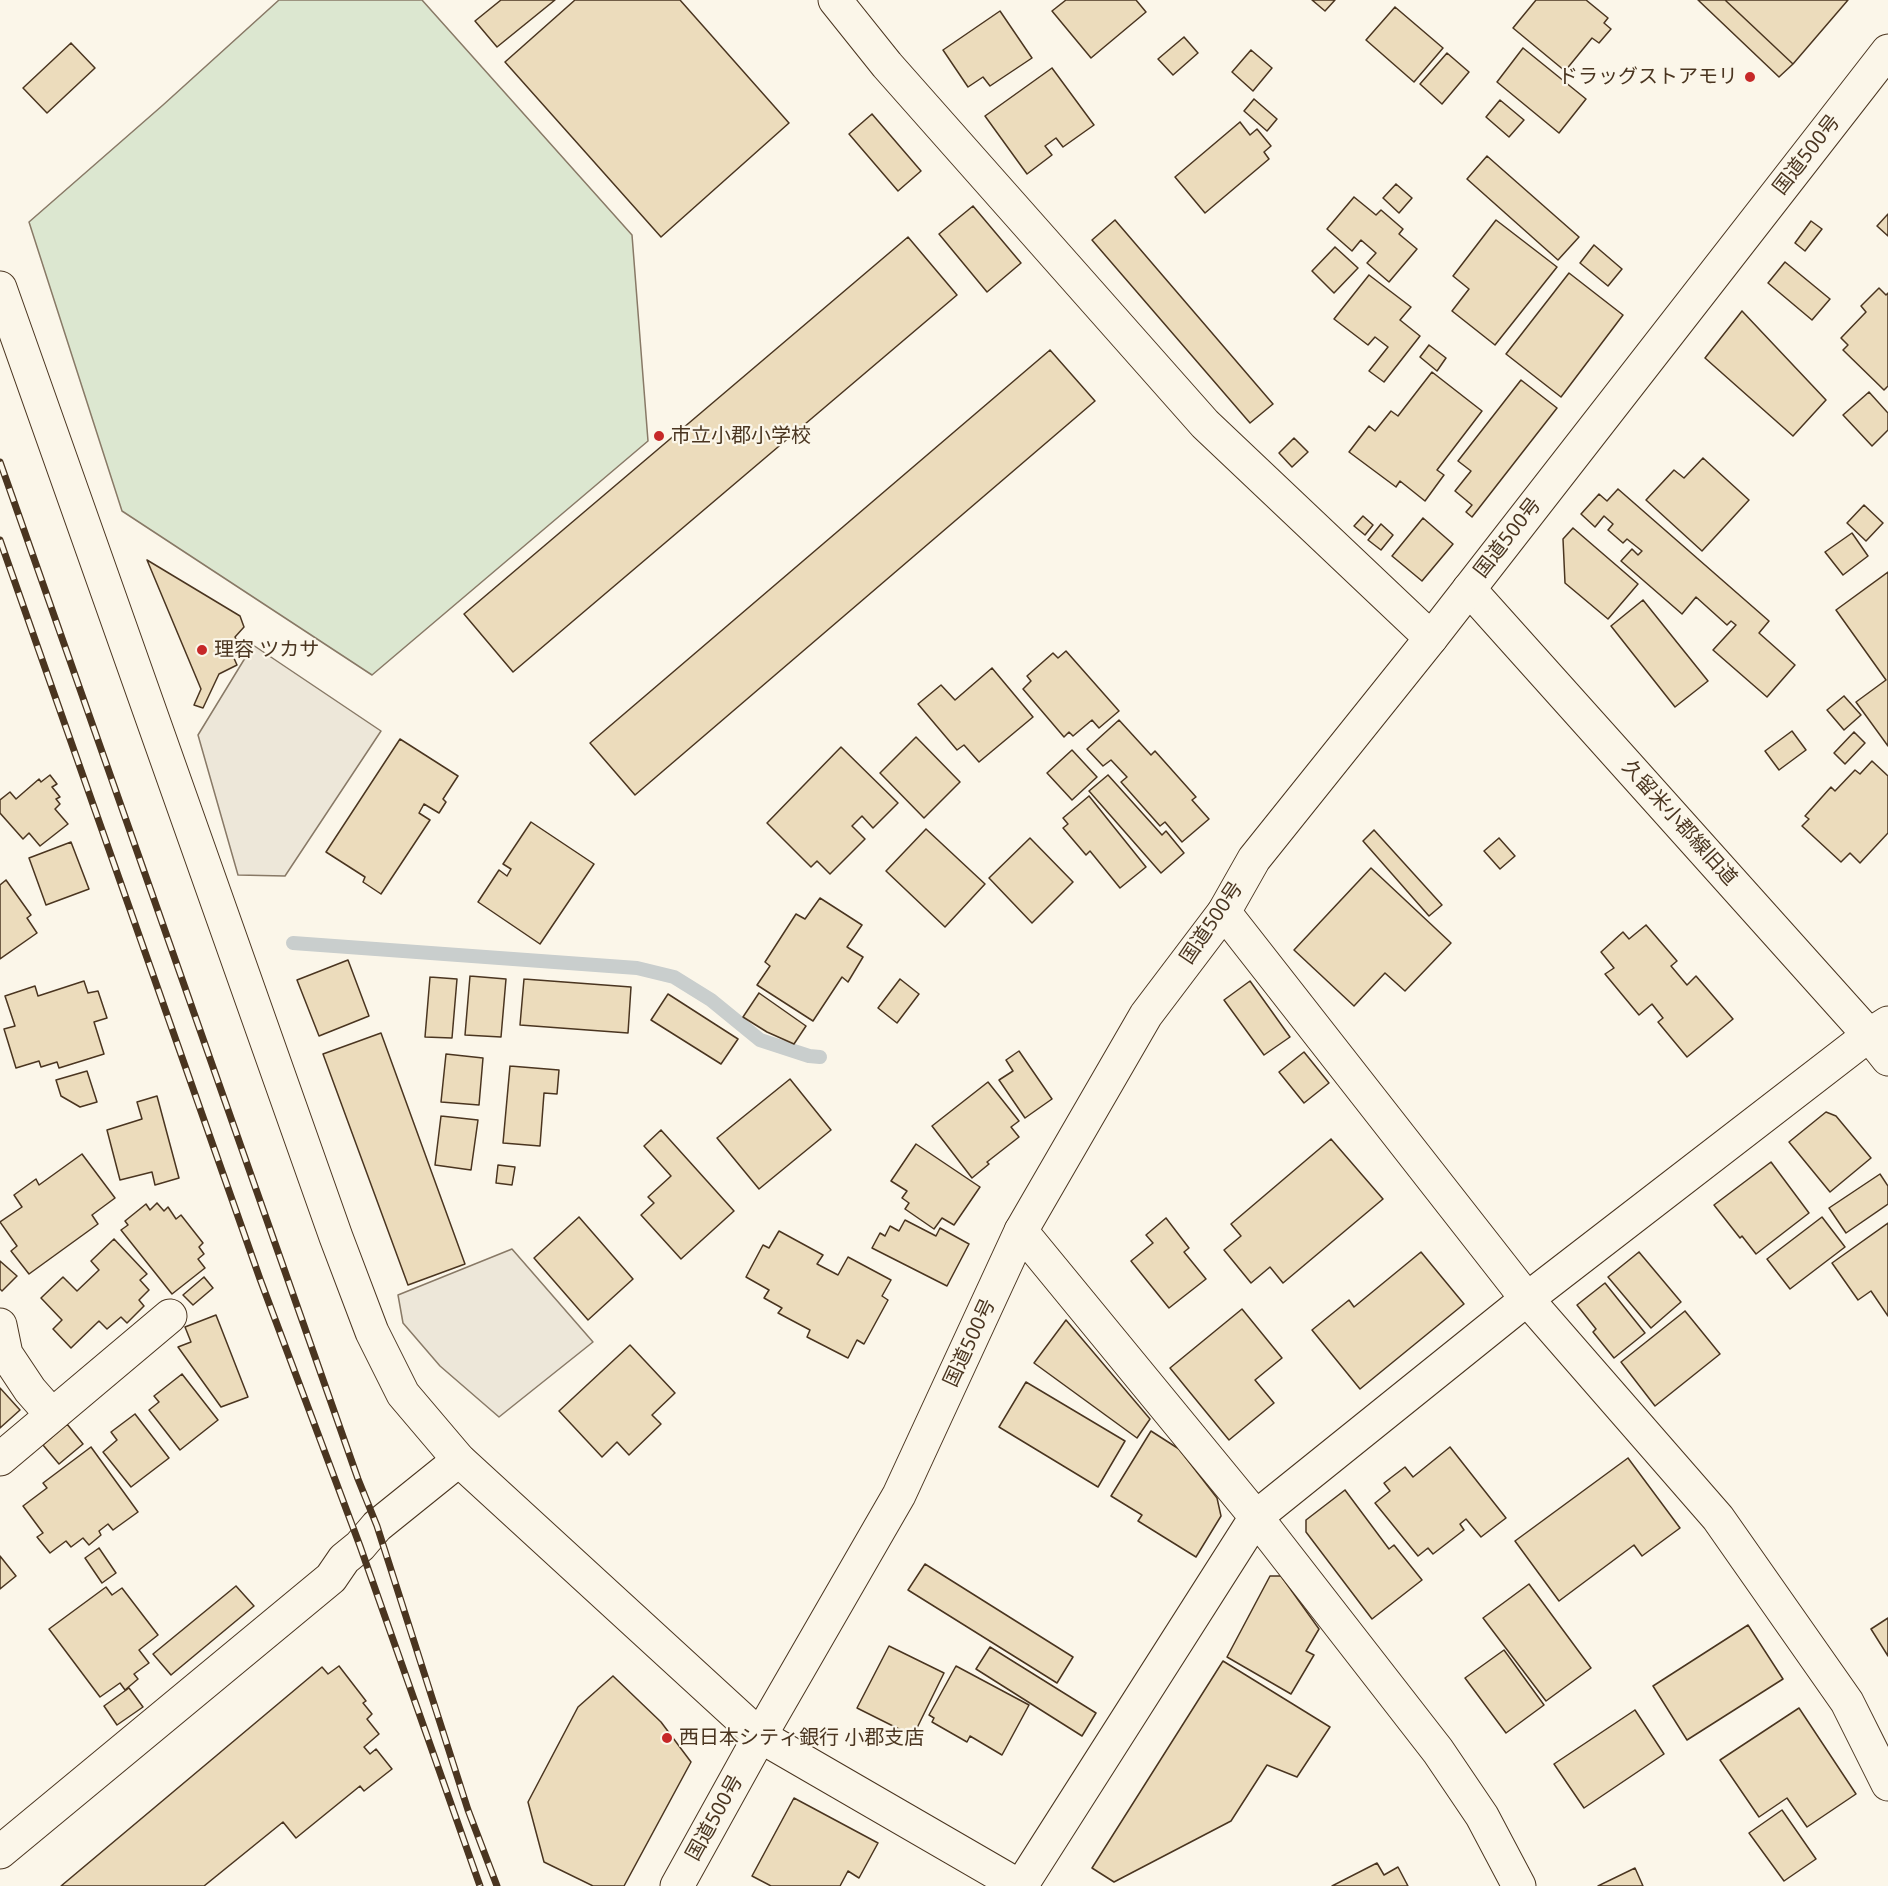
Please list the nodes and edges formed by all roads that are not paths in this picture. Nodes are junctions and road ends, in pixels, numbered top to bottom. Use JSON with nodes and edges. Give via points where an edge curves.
{"nodes":[{"id":1,"x":835,"y":0,"type":"edge"},
{"id":2,"x":1888,"y":51,"type":"edge"},
{"id":3,"x":0,"y":288,"type":"edge"},
{"id":4,"x":1469,"y":589,"type":"junction"},
{"id":5,"x":1431,"y":638,"type":"junction"},
{"id":6,"x":1224,"y":912,"type":"junction"},
{"id":7,"x":1882,"y":1039,"type":"edge"},
{"id":8,"x":1021,"y":1231,"type":"junction"},
{"id":9,"x":1527,"y":1299,"type":"junction"},
{"id":10,"x":170,"y":1316,"type":"dead end"},
{"id":11,"x":0,"y":1325,"type":"edge"},
{"id":12,"x":52,"y":1415,"type":"junction"},
{"id":13,"x":0,"y":1459,"type":"edge"},
{"id":14,"x":459,"y":1460,"type":"junction"},
{"id":15,"x":1256,"y":1517,"type":"junction"},
{"id":16,"x":760,"y":1736,"type":"junction"},
{"id":17,"x":1888,"y":1784,"type":"edge"},
{"id":18,"x":0,"y":1852,"type":"edge"},
{"id":19,"x":677,"y":1886,"type":"edge"},
{"id":20,"x":1020,"y":1886,"type":"edge"},
{"id":21,"x":1519,"y":1886,"type":"edge"}],
"edges":[{"from":1,"to":5,"type":"main road","via":[[887,65],[1205,424]]},
{"from":2,"to":4,"type":"main road","name":"国道500号"},
{"from":3,"to":14,"type":"main road","via":[[372,1332],[403,1394]]},
{"from":4,"to":5,"type":"main road","name":"国道500号"},
{"from":4,"to":7,"type":"main road","name":"久留米小郡線旧道"},
{"from":5,"to":6,"type":"main road","name":"国道500号","via":[[1254,859]]},
{"from":6,"to":8,"type":"main road","name":"国道500号","via":[[1146,1015]]},
{"from":6,"to":9,"type":"main road"},
{"from":7,"to":9,"type":"main road"},
{"from":8,"to":15,"type":"main road"},
{"from":8,"to":16,"type":"main road","name":"国道500号","via":[[899,1495]]},
{"from":9,"to":15,"type":"main road"},
{"from":9,"to":17,"type":"main road","via":[[1718,1518],[1847,1702]]},
{"from":10,"to":12,"type":"main road"},
{"from":11,"to":12,"type":"main road","via":[[6,1354]]},
{"from":12,"to":13,"type":"main road"},
{"from":14,"to":16,"type":"main road"},
{"from":14,"to":18,"type":"main road","via":[[378,1526],[344,1559],[331,1578]]},
{"from":15,"to":20,"type":"main road"},
{"from":15,"to":21,"type":"main road","via":[[1438,1751],[1482,1816]]},
{"from":16,"to":19,"type":"main road","name":"国道500号"},
{"from":16,"to":20,"type":"main road"}]}
